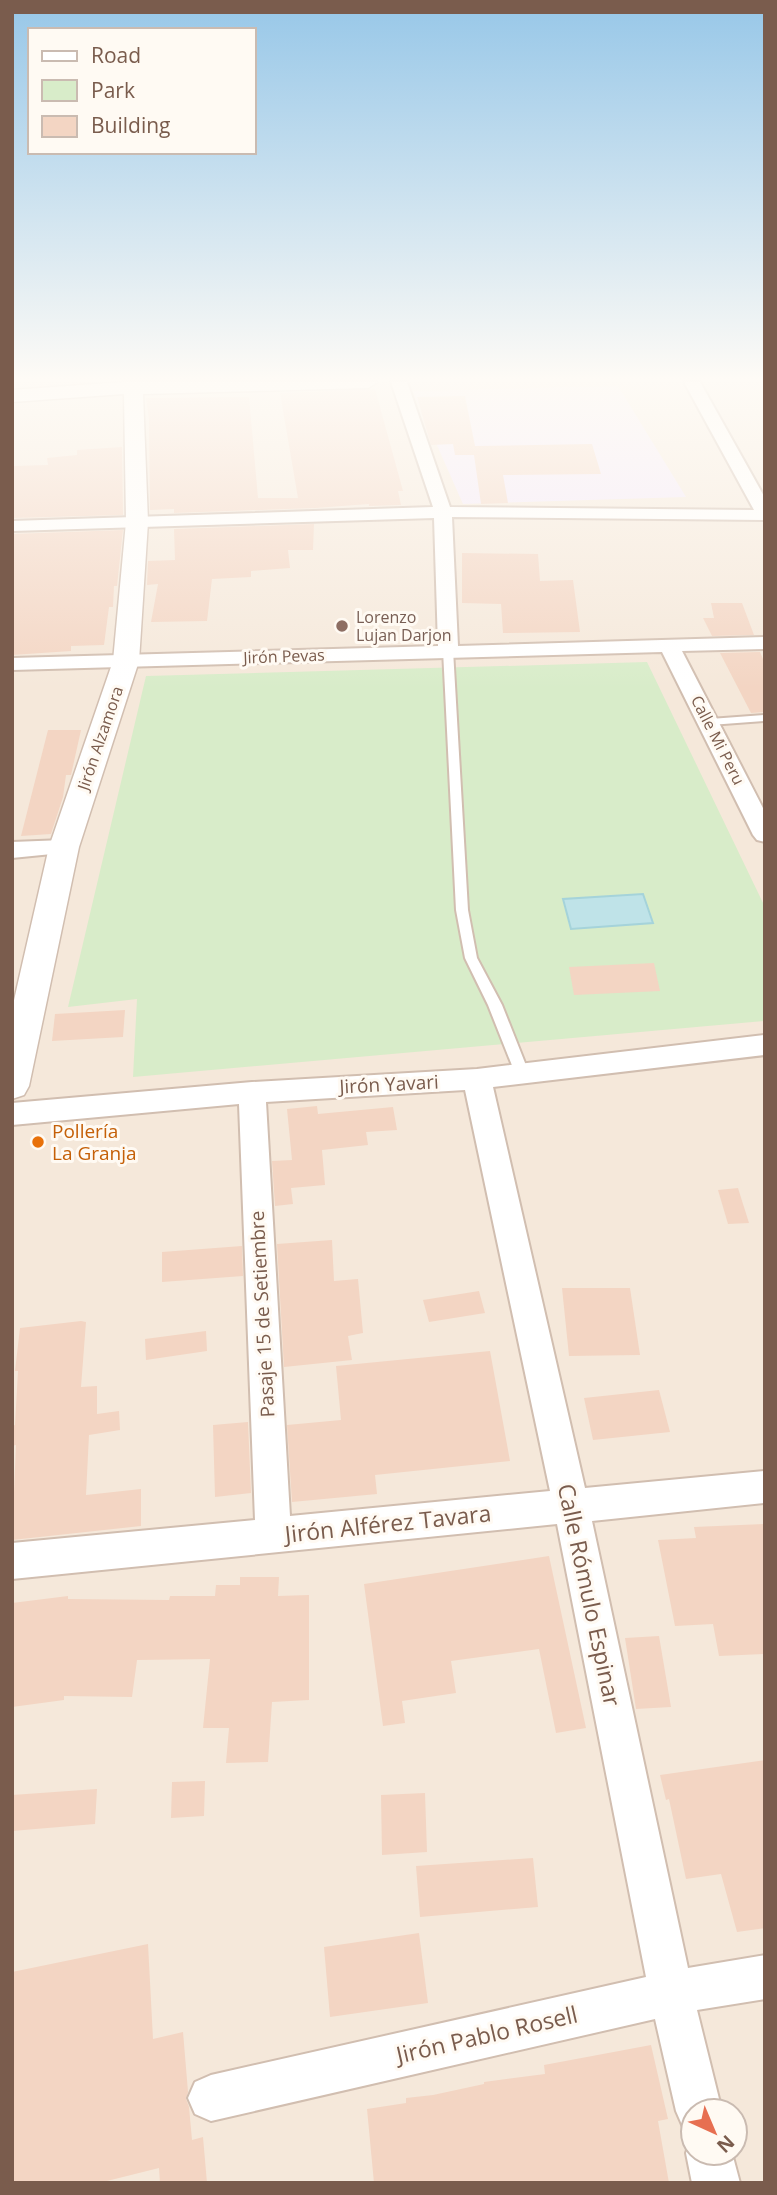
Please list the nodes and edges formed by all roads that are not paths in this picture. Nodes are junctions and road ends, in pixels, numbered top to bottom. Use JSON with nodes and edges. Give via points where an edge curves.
{"nodes":[{"id":1,"x":136,"y":484,"type":"edge"},
{"id":2,"x":434,"y":484,"type":"edge"},
{"id":3,"x":748,"y":484,"type":"edge"},
{"id":4,"x":443,"y":512,"type":"junction"},
{"id":5,"x":765,"y":515,"type":"edge"},
{"id":6,"x":137,"y":522,"type":"junction"},
{"id":7,"x":12,"y":526,"type":"edge"},
{"id":8,"x":765,"y":643,"type":"edge"},
{"id":9,"x":669,"y":646,"type":"junction"},
{"id":10,"x":448,"y":650,"type":"junction"},
{"id":11,"x":126,"y":661,"type":"junction"},
{"id":12,"x":12,"y":664,"type":"edge"},
{"id":13,"x":765,"y":718,"type":"edge"},
{"id":14,"x":710,"y":722,"type":"junction"},
{"id":15,"x":765,"y":835,"type":"edge"},
{"id":16,"x":64,"y":847,"type":"junction"},
{"id":17,"x":12,"y":850,"type":"edge"},
{"id":18,"x":765,"y":1045,"type":"edge"},
{"id":19,"x":522,"y":1073,"type":"junction"},
{"id":20,"x":477,"y":1079,"type":"junction"},
{"id":21,"x":12,"y":1086,"type":"edge"},
{"id":22,"x":252,"y":1092,"type":"junction"},
{"id":23,"x":12,"y":1114,"type":"edge"},
{"id":24,"x":765,"y":1487,"type":"edge"},
{"id":25,"x":571,"y":1505,"type":"junction"},
{"id":26,"x":272,"y":1535,"type":"junction"},
{"id":27,"x":12,"y":1561,"type":"edge"},
{"id":28,"x":765,"y":1977,"type":"edge"},
{"id":29,"x":671,"y":1993,"type":"junction"},
{"id":30,"x":696,"y":2097,"type":"edge"},
{"id":31,"x":211,"y":2098,"type":"dead end"}],
"edges":[{"from":1,"to":6,"type":"street","name":"Jirón Alzamora"},
{"from":2,"to":4,"type":"street"},
{"from":3,"to":5,"type":"street"},
{"from":4,"to":5,"type":"street"},
{"from":4,"to":6,"type":"street"},
{"from":4,"to":10,"type":"street"},
{"from":6,"to":7,"type":"street"},
{"from":6,"to":11,"type":"street","name":"Jirón Alzamora"},
{"from":8,"to":9,"type":"street","name":"Jirón Pevas"},
{"from":9,"to":10,"type":"street","name":"Jirón Pevas"},
{"from":9,"to":14,"type":"street","name":"Calle Mi Peru"},
{"from":10,"to":11,"type":"street","name":"Jirón Pevas"},
{"from":10,"to":19,"type":"lane","via":[[462,910],[471,958]]},
{"from":11,"to":12,"type":"street","name":"Jirón Pevas"},
{"from":11,"to":16,"type":"street","name":"Jirón Alzamora"},
{"from":13,"to":14,"type":"lane"},
{"from":14,"to":15,"type":"street","name":"Calle Mi Peru"},
{"from":16,"to":17,"type":"street"},
{"from":16,"to":21,"type":"street","name":"Jirón Alzamora"},
{"from":18,"to":19,"type":"street","name":"Jirón Yavari"},
{"from":19,"to":20,"type":"street","name":"Jirón Yavari"},
{"from":20,"to":22,"type":"street","name":"Jirón Yavari"},
{"from":20,"to":25,"type":"street","name":"Calle Rómulo Espinar"},
{"from":22,"to":23,"type":"street","name":"Jirón Yavari"},
{"from":22,"to":26,"type":"street","name":"Pasaje 15 de Setiembre"},
{"from":24,"to":25,"type":"street","name":"Jirón Alférez Tavara"},
{"from":25,"to":26,"type":"street","name":"Jirón Alférez Tavara"},
{"from":25,"to":29,"type":"street","name":"Calle Rómulo Espinar"},
{"from":26,"to":27,"type":"street","name":"Jirón Alférez Tavara"},
{"from":28,"to":29,"type":"street","name":"Jirón Pablo Rosell"},
{"from":29,"to":30,"type":"street","name":"Calle Rómulo Espinar"},
{"from":29,"to":31,"type":"street","name":"Jirón Pablo Rosell"}]}
